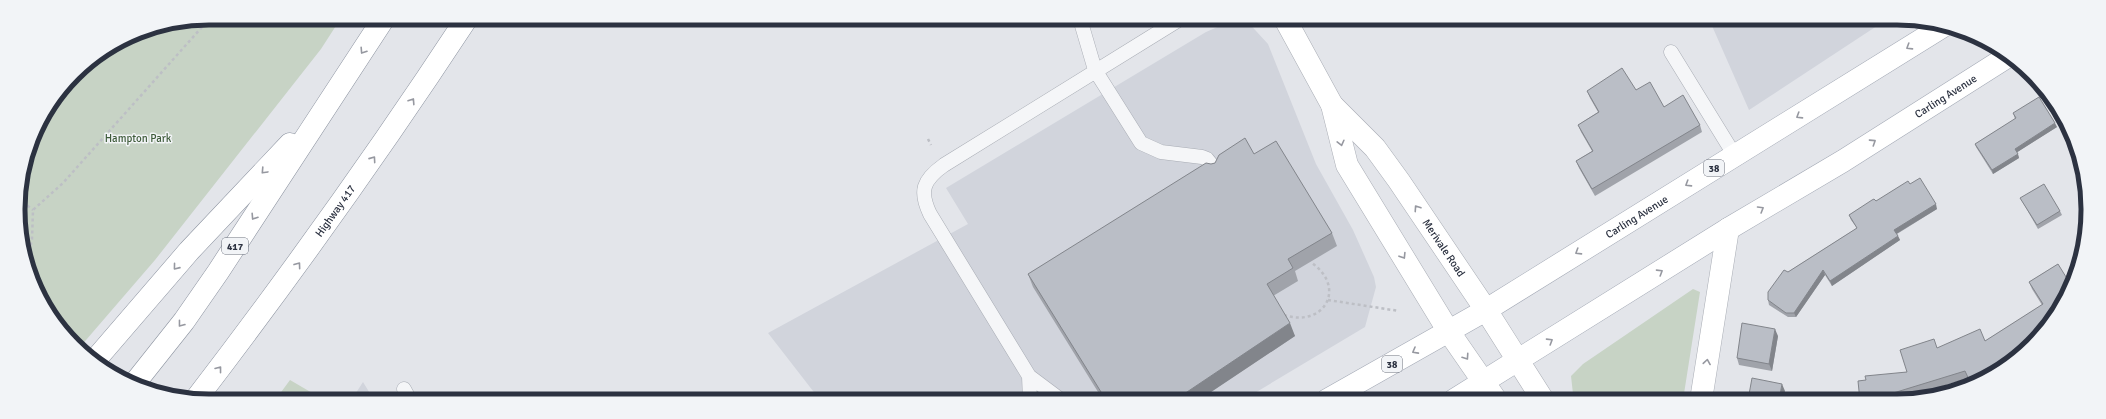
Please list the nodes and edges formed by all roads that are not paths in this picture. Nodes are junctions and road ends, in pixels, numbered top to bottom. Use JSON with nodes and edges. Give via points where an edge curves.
{"nodes":[{"id":1,"x":379,"y":25,"type":"edge"},
{"id":2,"x":462,"y":25,"type":"edge"},
{"id":3,"x":1082,"y":25,"type":"edge"},
{"id":4,"x":1170,"y":25,"type":"edge"},
{"id":5,"x":1288,"y":25,"type":"edge"},
{"id":6,"x":1937,"y":30,"type":"edge"},
{"id":7,"x":1671,"y":52,"type":"dead end"},
{"id":8,"x":2004,"y":59,"type":"edge"},
{"id":9,"x":1095,"y":70,"type":"junction"},
{"id":10,"x":329,"y":102,"type":"junction"},
{"id":11,"x":1332,"y":105,"type":"junction"},
{"id":12,"x":1735,"y":156,"type":"junction"},
{"id":13,"x":1215,"y":169,"type":"edge"},
{"id":14,"x":1728,"y":229,"type":"junction"},
{"id":15,"x":1486,"y":310,"type":"junction"},
{"id":16,"x":1449,"y":332,"type":"junction"},
{"id":17,"x":98,"y":357,"type":"edge"},
{"id":18,"x":1516,"y":361,"type":"junction"},
{"id":19,"x":1029,"y":376,"type":"junction"},
{"id":20,"x":138,"y":379,"type":"edge"},
{"id":21,"x":1483,"y":383,"type":"junction"},
{"id":22,"x":200,"y":394,"type":"edge"},
{"id":23,"x":1030,"y":394,"type":"edge"},
{"id":24,"x":1054,"y":394,"type":"edge"},
{"id":25,"x":1338,"y":394,"type":"edge"},
{"id":26,"x":1464,"y":394,"type":"edge"},
{"id":27,"x":1491,"y":394,"type":"edge"},
{"id":28,"x":1539,"y":394,"type":"edge"},
{"id":29,"x":1702,"y":394,"type":"edge"}],
"edges":[{"from":1,"to":10,"type":"main road","number":"417","one_way":true},
{"from":22,"to":2,"type":"main road","name":"Highway 417","one_way":true,"via":[[270,304],[327,224],[391,134]]},
{"from":3,"to":9,"type":"lane"},
{"from":4,"to":9,"type":"lane"},
{"from":5,"to":11,"type":"main road","name":"Merivale Road"},
{"from":6,"to":12,"type":"main road","name":"Carling Avenue","number":"38","one_way":true},
{"from":7,"to":12,"type":"lane"},
{"from":14,"to":8,"type":"main road","name":"Carling Avenue","one_way":true,"via":[[1843,161]]},
{"from":9,"to":13,"type":"lane","via":[[1141,143],[1161,152],[1202,157]]},
{"from":9,"to":19,"type":"lane","via":[[932,174],[924,191],[924,202],[930,214]]},
{"from":10,"to":17,"type":"main road","one_way":true,"via":[[189,251]]},
{"from":10,"to":20,"type":"main road","number":"417","one_way":true,"via":[[184,321]]},
{"from":15,"to":11,"type":"main road","name":"Merivale Road","one_way":true,"via":[[1375,148]]},
{"from":11,"to":16,"type":"main road","name":"Merivale Road","one_way":true,"via":[[1347,165]]},
{"from":12,"to":15,"type":"main road","name":"Carling Avenue","number":"38","one_way":true},
{"from":18,"to":14,"type":"main road","name":"Carling Avenue","one_way":true},
{"from":29,"to":14,"type":"main road","one_way":true},
{"from":15,"to":16,"type":"main road","name":"Carling Avenue","number":"38"},
{"from":15,"to":18,"type":"main road","name":"Merivale Road"},
{"from":16,"to":21,"type":"main road","name":"Merivale Road","one_way":true},
{"from":16,"to":25,"type":"main road","name":"Carling Avenue","number":"38","one_way":true},
{"from":18,"to":21,"type":"main road","name":"Carling Avenue"},
{"from":18,"to":28,"type":"main road","name":"Merivale Road"},
{"from":19,"to":23,"type":"lane"},
{"from":19,"to":24,"type":"lane"},
{"from":21,"to":26,"type":"main road","name":"Carling Avenue"},
{"from":21,"to":27,"type":"main road","name":"Merivale Road"}]}
